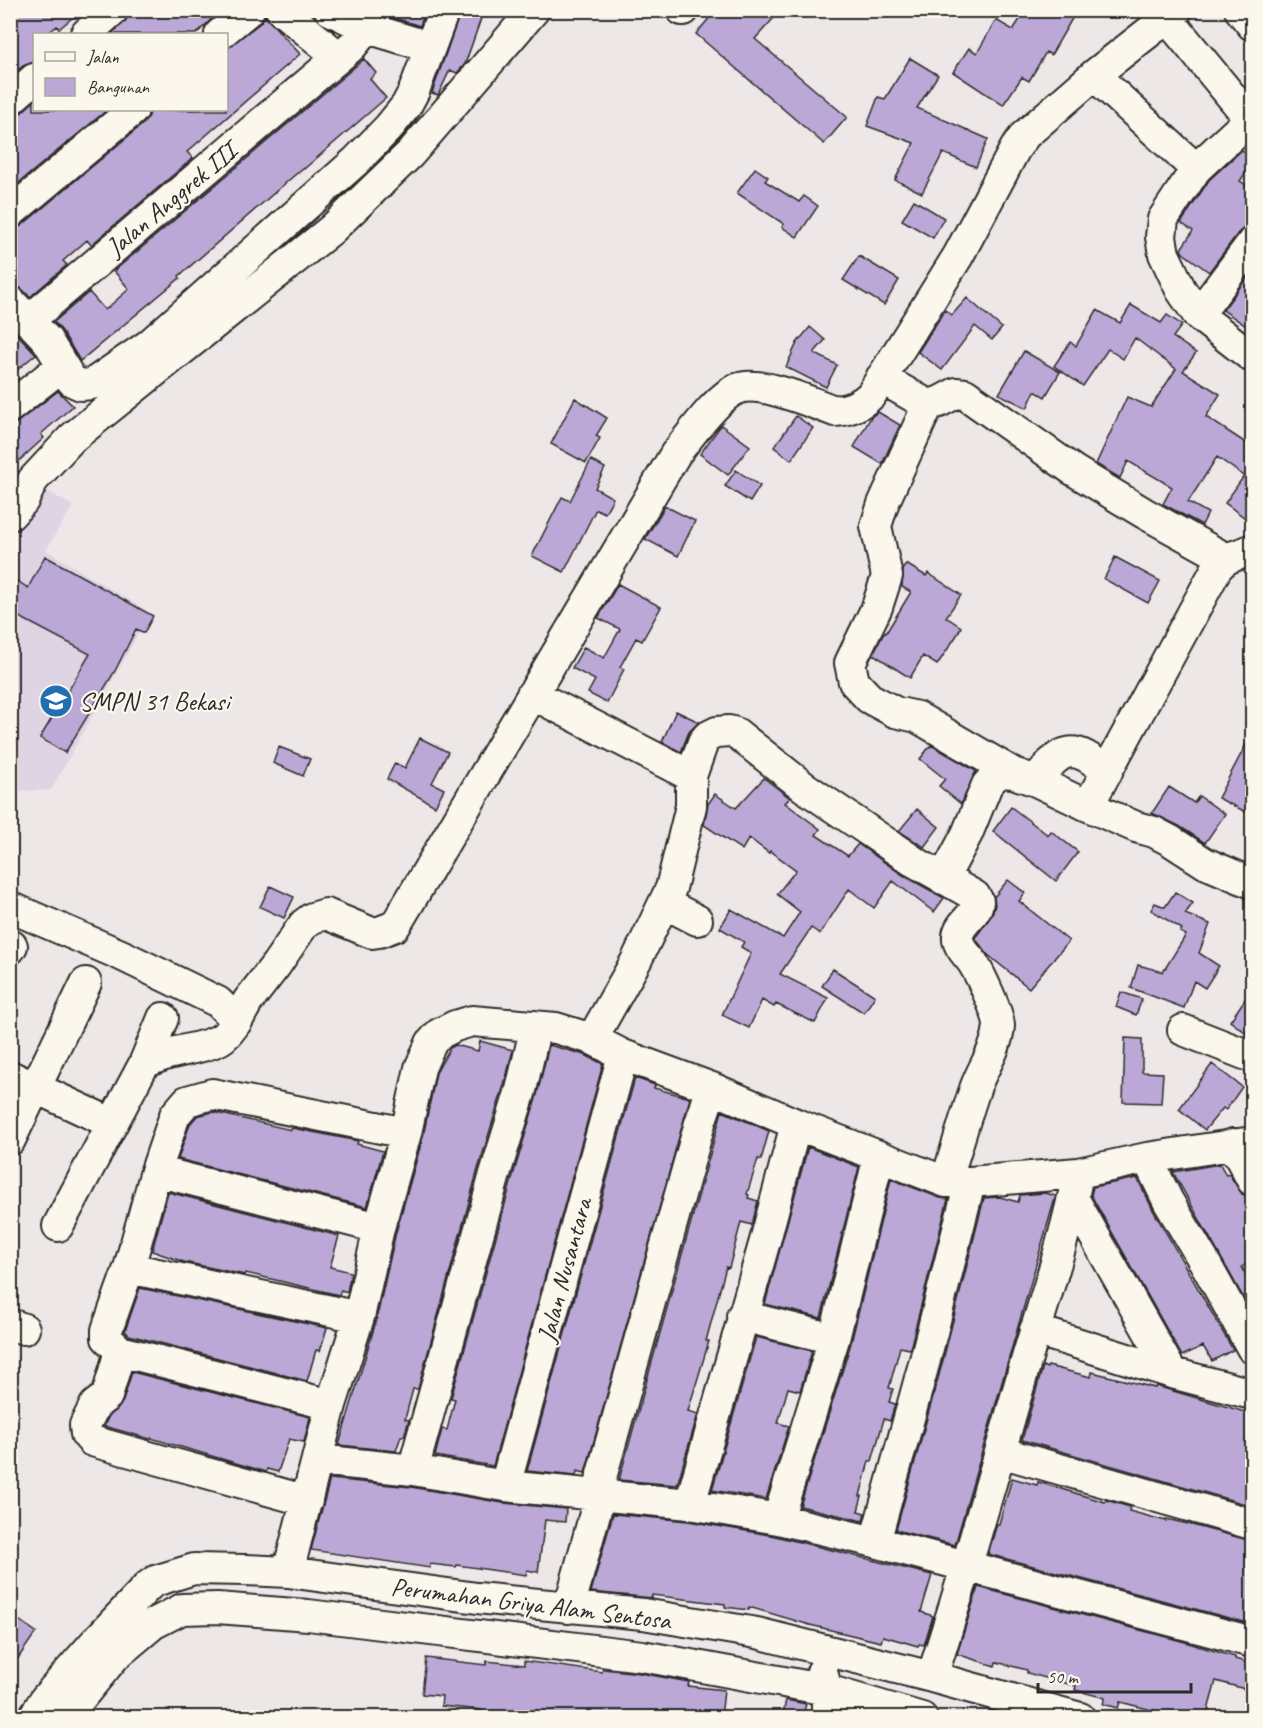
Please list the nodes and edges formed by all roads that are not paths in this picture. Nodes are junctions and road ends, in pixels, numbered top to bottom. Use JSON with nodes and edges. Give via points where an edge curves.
{"nodes":[{"id":1,"x":113,"y":10,"type":"edge"},
{"id":2,"x":281,"y":10,"type":"edge"},
{"id":3,"x":444,"y":10,"type":"edge"},
{"id":4,"x":534,"y":10,"type":"edge"},
{"id":5,"x":1240,"y":10,"type":"edge"},
{"id":6,"x":246,"y":11,"type":"edge"},
{"id":7,"x":1172,"y":15,"type":"edge"},
{"id":8,"x":348,"y":17,"type":"edge"},
{"id":9,"x":1252,"y":25,"type":"edge"},
{"id":10,"x":87,"y":33,"type":"edge"},
{"id":11,"x":221,"y":33,"type":"edge"},
{"id":12,"x":430,"y":47,"type":"junction"},
{"id":13,"x":339,"y":57,"type":"junction"},
{"id":14,"x":1094,"y":75,"type":"junction"},
{"id":15,"x":33,"y":80,"type":"edge"},
{"id":16,"x":10,"y":100,"type":"edge"},
{"id":17,"x":132,"y":111,"type":"edge"},
{"id":18,"x":1252,"y":116,"type":"edge"},
{"id":19,"x":1196,"y":170,"type":"junction"},
{"id":20,"x":10,"y":213,"type":"edge"},
{"id":21,"x":1252,"y":243,"type":"edge"},
{"id":22,"x":19,"y":311,"type":"edge"},
{"id":23,"x":1198,"y":315,"type":"junction"},
{"id":24,"x":1252,"y":357,"type":"edge"},
{"id":25,"x":62,"y":366,"type":"junction"},
{"id":26,"x":881,"y":378,"type":"junction"},
{"id":27,"x":928,"y":405,"type":"junction"},
{"id":28,"x":10,"y":407,"type":"edge"},
{"id":29,"x":10,"y":515,"type":"edge"},
{"id":30,"x":1239,"y":554,"type":"edge"},
{"id":31,"x":532,"y":694,"type":"junction"},
{"id":32,"x":1107,"y":772,"type":"junction"},
{"id":33,"x":691,"y":777,"type":"junction"},
{"id":34,"x":1024,"y":777,"type":"junction"},
{"id":35,"x":1088,"y":806,"type":"junction"},
{"id":36,"x":943,"y":879,"type":"junction"},
{"id":37,"x":1252,"y":883,"type":"edge"},
{"id":38,"x":664,"y":903,"type":"junction"},
{"id":39,"x":10,"y":907,"type":"edge"},
{"id":40,"x":697,"y":920,"type":"dead end"},
{"id":41,"x":86,"y":983,"type":"dead end"},
{"id":42,"x":163,"y":1018,"type":"dead end"},
{"id":43,"x":237,"y":1021,"type":"junction"},
{"id":44,"x":536,"y":1026,"type":"junction"},
{"id":45,"x":1183,"y":1030,"type":"dead end"},
{"id":46,"x":592,"y":1039,"type":"junction"},
{"id":47,"x":623,"y":1055,"type":"junction"},
{"id":48,"x":1252,"y":1057,"type":"edge"},
{"id":49,"x":144,"y":1064,"type":"junction"},
{"id":50,"x":23,"y":1082,"type":"edge"},
{"id":51,"x":712,"y":1088,"type":"junction"},
{"id":52,"x":111,"y":1123,"type":"junction"},
{"id":53,"x":796,"y":1124,"type":"junction"},
{"id":54,"x":406,"y":1133,"type":"junction"},
{"id":55,"x":10,"y":1140,"type":"edge"},
{"id":56,"x":1243,"y":1143,"type":"edge"},
{"id":57,"x":879,"y":1156,"type":"junction"},
{"id":58,"x":1147,"y":1158,"type":"junction"},
{"id":59,"x":156,"y":1171,"type":"junction"},
{"id":60,"x":1252,"y":1180,"type":"edge"},
{"id":61,"x":958,"y":1182,"type":"junction"},
{"id":62,"x":1075,"y":1186,"type":"junction"},
{"id":63,"x":58,"y":1226,"type":"dead end"},
{"id":64,"x":379,"y":1228,"type":"junction"},
{"id":65,"x":129,"y":1268,"type":"junction"},
{"id":66,"x":742,"y":1316,"type":"junction"},
{"id":67,"x":359,"y":1317,"type":"junction"},
{"id":68,"x":1035,"y":1330,"type":"junction"},
{"id":69,"x":834,"y":1340,"type":"junction"},
{"id":70,"x":1252,"y":1348,"type":"edge"},
{"id":71,"x":120,"y":1351,"type":"junction"},
{"id":72,"x":1172,"y":1373,"type":"junction"},
{"id":73,"x":1252,"y":1394,"type":"edge"},
{"id":74,"x":331,"y":1405,"type":"junction"},
{"id":75,"x":1000,"y":1452,"type":"junction"},
{"id":76,"x":318,"y":1460,"type":"junction"},
{"id":77,"x":413,"y":1470,"type":"junction"},
{"id":78,"x":505,"y":1486,"type":"junction"},
{"id":79,"x":600,"y":1495,"type":"junction"},
{"id":80,"x":307,"y":1501,"type":"junction"},
{"id":81,"x":690,"y":1504,"type":"junction"},
{"id":82,"x":778,"y":1519,"type":"junction"},
{"id":83,"x":1252,"y":1524,"type":"edge"},
{"id":84,"x":875,"y":1542,"type":"junction"},
{"id":85,"x":967,"y":1566,"type":"junction"},
{"id":86,"x":245,"y":1570,"type":"junction"},
{"id":87,"x":298,"y":1574,"type":"junction"},
{"id":88,"x":569,"y":1608,"type":"junction"},
{"id":89,"x":245,"y":1610,"type":"junction"},
{"id":90,"x":308,"y":1615,"type":"junction"},
{"id":91,"x":1252,"y":1642,"type":"edge"},
{"id":92,"x":815,"y":1646,"type":"junction"},
{"id":93,"x":106,"y":1648,"type":"junction"},
{"id":94,"x":933,"y":1677,"type":"junction"},
{"id":95,"x":827,"y":1704,"type":"edge"},
{"id":96,"x":33,"y":1718,"type":"edge"},
{"id":97,"x":64,"y":1718,"type":"edge"},
{"id":98,"x":922,"y":1718,"type":"edge"},
{"id":99,"x":1080,"y":1718,"type":"edge"}],
"edges":[{"from":1,"to":10,"type":"street"},
{"from":2,"to":13,"type":"street"},
{"from":3,"to":12,"type":"street"},
{"from":4,"to":29,"type":"street","via":[[410,154],[347,215],[72,438],[33,480],[23,501]]},
{"from":5,"to":9,"type":"street"},
{"from":6,"to":11,"type":"street"},
{"from":7,"to":14,"type":"street"},
{"from":7,"to":18,"type":"street"},
{"from":8,"to":12,"type":"street"},
{"from":8,"to":13,"type":"street","name":"Jalan Anggrek III","via":[[352,46]]},
{"from":12,"to":25,"type":"street","via":[[414,91],[389,127],[150,344],[87,385],[72,381]]},
{"from":13,"to":22,"type":"street","name":"Jalan Anggrek III"},
{"from":14,"to":19,"type":"street"},
{"from":14,"to":26,"type":"street","via":[[1020,142],[958,256]]},
{"from":15,"to":16,"type":"street"},
{"from":17,"to":20,"type":"street"},
{"from":18,"to":19,"type":"street"},
{"from":19,"to":23,"type":"street","via":[[1163,219],[1161,237],[1180,290]]},
{"from":21,"to":23,"type":"street"},
{"from":22,"to":25,"type":"street","via":[[47,340]]},
{"from":23,"to":24,"type":"street"},
{"from":25,"to":28,"type":"street"},
{"from":26,"to":27,"type":"street"},
{"from":26,"to":31,"type":"street","via":[[864,402],[845,410],[835,411],[759,386],[735,389],[726,396],[676,453]]},
{"from":27,"to":30,"type":"street","via":[[956,393],[965,394],[1073,470],[1144,513]]},
{"from":27,"to":34,"type":"street","via":[[876,526],[887,576],[850,663],[854,682],[869,698],[895,712],[916,717]]},
{"from":30,"to":32,"type":"street","via":[[1217,568]]},
{"from":31,"to":33,"type":"street"},
{"from":31,"to":43,"type":"street","via":[[395,926],[372,933],[326,914],[312,918]]},
{"from":32,"to":34,"type":"street","via":[[1091,758],[1068,752]]},
{"from":32,"to":35,"type":"street"},
{"from":33,"to":36,"type":"street","via":[[707,736],[724,730],[736,733],[804,787]]},
{"from":33,"to":38,"type":"street","via":[[691,806]]},
{"from":34,"to":35,"type":"street"},
{"from":34,"to":36,"type":"street","via":[[1003,772],[987,785]]},
{"from":35,"to":37,"type":"street","via":[[1154,832],[1205,863]]},
{"from":36,"to":61,"type":"street","via":[[978,901],[958,939],[972,961],[999,1024],[995,1047],[977,1084]]},
{"from":38,"to":40,"type":"street"},
{"from":38,"to":46,"type":"street"},
{"from":39,"to":43,"type":"street","via":[[218,1002]]},
{"from":41,"to":50,"type":"street"},
{"from":42,"to":49,"type":"street"},
{"from":43,"to":49,"type":"street","via":[[217,1041],[158,1055]]},
{"from":44,"to":46,"type":"street"},
{"from":44,"to":54,"type":"street","via":[[472,1021],[439,1034],[420,1068]]},
{"from":44,"to":77,"type":"street"},
{"from":45,"to":48,"type":"street"},
{"from":46,"to":47,"type":"street"},
{"from":47,"to":51,"type":"street"},
{"from":47,"to":78,"type":"street","name":"Jalan Nusantara"},
{"from":49,"to":52,"type":"street"},
{"from":50,"to":52,"type":"street"},
{"from":50,"to":55,"type":"street"},
{"from":51,"to":53,"type":"street"},
{"from":51,"to":79,"type":"street","via":[[602,1474]]},
{"from":52,"to":63,"type":"street"},
{"from":53,"to":57,"type":"street"},
{"from":53,"to":66,"type":"street"},
{"from":54,"to":59,"type":"street","via":[[203,1095],[188,1101],[175,1115]]},
{"from":54,"to":64,"type":"street"},
{"from":56,"to":58,"type":"street"},
{"from":56,"to":60,"type":"street"},
{"from":57,"to":61,"type":"street"},
{"from":57,"to":69,"type":"street"},
{"from":58,"to":62,"type":"street"},
{"from":58,"to":70,"type":"street"},
{"from":59,"to":64,"type":"street"},
{"from":59,"to":65,"type":"street"},
{"from":61,"to":62,"type":"street"},
{"from":61,"to":84,"type":"street","via":[[925,1360]]},
{"from":62,"to":68,"type":"street"},
{"from":62,"to":72,"type":"street"},
{"from":64,"to":67,"type":"street"},
{"from":65,"to":67,"type":"street"},
{"from":65,"to":71,"type":"street","via":[[107,1330],[107,1338]]},
{"from":66,"to":69,"type":"street"},
{"from":66,"to":81,"type":"street"},
{"from":67,"to":74,"type":"street"},
{"from":68,"to":72,"type":"street"},
{"from":68,"to":75,"type":"street"},
{"from":69,"to":82,"type":"street"},
{"from":71,"to":74,"type":"street"},
{"from":71,"to":80,"type":"street","via":[[107,1396],[95,1405],[85,1425],[92,1440]]},
{"from":72,"to":73,"type":"street"},
{"from":74,"to":76,"type":"street"},
{"from":75,"to":83,"type":"street"},
{"from":75,"to":85,"type":"street"},
{"from":76,"to":77,"type":"street"},
{"from":76,"to":80,"type":"street"},
{"from":77,"to":78,"type":"street"},
{"from":78,"to":79,"type":"street"},
{"from":79,"to":81,"type":"street"},
{"from":79,"to":88,"type":"street"},
{"from":80,"to":87,"type":"street"},
{"from":81,"to":82,"type":"street"},
{"from":82,"to":84,"type":"street"},
{"from":84,"to":85,"type":"street"},
{"from":85,"to":91,"type":"street"},
{"from":85,"to":94,"type":"street"},
{"from":86,"to":87,"type":"street","name":"Perumahan Griya Alam Sentosa"},
{"from":86,"to":89,"type":"street"},
{"from":86,"to":93,"type":"street","name":"Perumahan Griya Alam Sentosa","via":[[194,1569],[155,1581]]},
{"from":87,"to":88,"type":"street","name":"Perumahan Griya Alam Sentosa"},
{"from":87,"to":90,"type":"street"},
{"from":88,"to":92,"type":"street","name":"Perumahan Griya Alam Sentosa","via":[[643,1614]]},
{"from":89,"to":90,"type":"street"},
{"from":89,"to":93,"type":"street","via":[[182,1609]]},
{"from":90,"to":95,"type":"street","via":[[642,1656]]},
{"from":92,"to":94,"type":"street","name":"Perumahan Griya Alam Sentosa"},
{"from":92,"to":95,"type":"street"},
{"from":93,"to":96,"type":"street","name":"Perumahan Griya Alam Sentosa","via":[[45,1699]]},
{"from":93,"to":97,"type":"street"},
{"from":94,"to":99,"type":"street","name":"Perumahan Griya Alam Sentosa"},
{"from":95,"to":98,"type":"street"}]}
